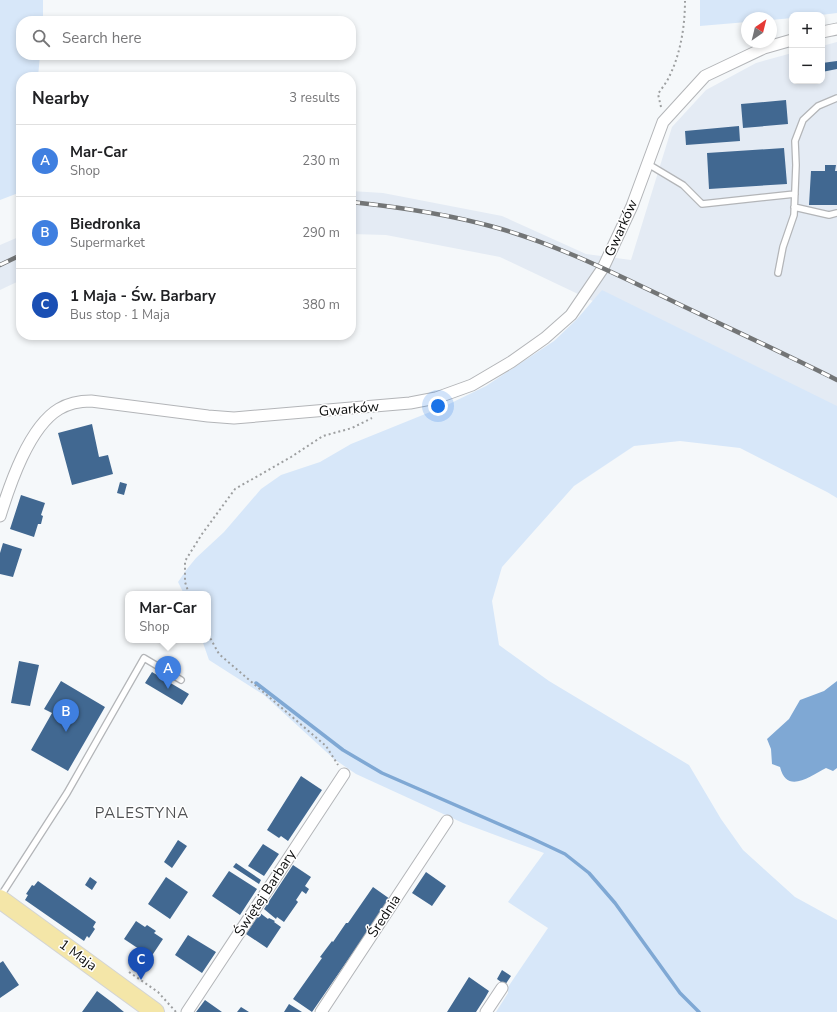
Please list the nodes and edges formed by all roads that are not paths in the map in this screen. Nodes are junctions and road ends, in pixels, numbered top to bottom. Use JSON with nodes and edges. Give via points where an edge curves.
{"nodes":[{"id":1,"x":837,"y":28,"type":"edge"},
{"id":2,"x":825,"y":31,"type":"edge"},
{"id":3,"x":789,"y":41,"type":"edge"},
{"id":4,"x":837,"y":98,"type":"edge"},
{"id":5,"x":648,"y":164,"type":"junction"},
{"id":6,"x":795,"y":194,"type":"junction"},
{"id":7,"x":794,"y":207,"type":"junction"},
{"id":8,"x":837,"y":213,"type":"edge"},
{"id":9,"x":778,"y":273,"type":"dead end"},
{"id":10,"x":0,"y":516,"type":"edge"},
{"id":11,"x":180,"y":680,"type":"dead end"},
{"id":12,"x":344,"y":774,"type":"road end"},
{"id":13,"x":447,"y":821,"type":"dead end"},
{"id":14,"x":0,"y":898,"type":"edge"},
{"id":15,"x":502,"y":988,"type":"dead end"},
{"id":16,"x":155,"y":1012,"type":"edge"},
{"id":17,"x":187,"y":1012,"type":"edge"},
{"id":18,"x":321,"y":1012,"type":"edge"},
{"id":19,"x":486,"y":1012,"type":"edge"}],
"edges":[{"from":1,"to":2,"type":"street"},
{"from":3,"to":5,"type":"street","name":"Gwarków","via":[[764,48],[705,76],[663,122]]},
{"from":4,"to":6,"type":"lane","via":[[818,106],[803,120],[795,141]]},
{"from":5,"to":6,"type":"lane","via":[[683,185],[702,204]]},
{"from":5,"to":10,"type":"street","name":"Gwarków","via":[[603,268],[571,315],[545,338],[472,385],[436,398],[410,403],[234,418],[78,401],[53,413],[38,430],[12,479]]},
{"from":6,"to":7,"type":"lane"},
{"from":7,"to":8,"type":"lane","via":[[830,215]]},
{"from":7,"to":9,"type":"lane"},
{"from":11,"to":14,"type":"lane","via":[[144,658],[67,794]]},
{"from":12,"to":17,"type":"street","name":"Świętej Barbary"},
{"from":13,"to":18,"type":"street","name":"Średnia"},
{"from":14,"to":16,"type":"main road","name":"1 Maja"},
{"from":15,"to":19,"type":"street"}]}
